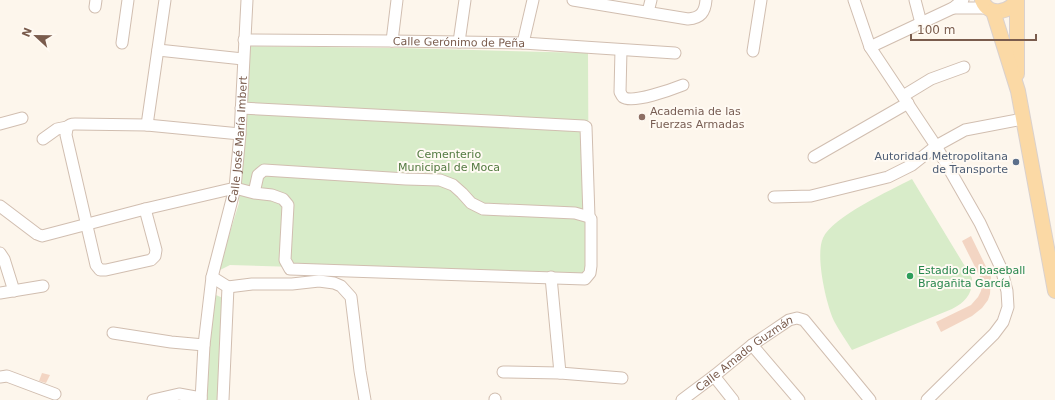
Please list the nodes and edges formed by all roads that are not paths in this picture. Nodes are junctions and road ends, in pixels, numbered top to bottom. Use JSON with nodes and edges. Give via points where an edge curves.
{"nodes":[{"id":1,"x":128,"y":0,"type":"edge"},
{"id":2,"x":165,"y":0,"type":"edge"},
{"id":3,"x":247,"y":0,"type":"edge"},
{"id":4,"x":396,"y":0,"type":"edge"},
{"id":5,"x":465,"y":0,"type":"edge"},
{"id":6,"x":533,"y":0,"type":"edge"},
{"id":7,"x":573,"y":0,"type":"edge"},
{"id":8,"x":651,"y":0,"type":"edge"},
{"id":9,"x":706,"y":0,"type":"edge"},
{"id":10,"x":761,"y":0,"type":"edge"},
{"id":11,"x":854,"y":0,"type":"edge"},
{"id":12,"x":914,"y":0,"type":"edge"},
{"id":13,"x":963,"y":0,"type":"edge"},
{"id":14,"x":1017,"y":0,"type":"edge"},
{"id":15,"x":594,"y":2,"type":"edge"},
{"id":16,"x":988,"y":6,"type":"edge"},
{"id":17,"x":953,"y":8,"type":"junction"},
{"id":18,"x":648,"y":12,"type":"junction"},
{"id":19,"x":921,"y":23,"type":"junction"},
{"id":20,"x":244,"y":40,"type":"junction"},
{"id":21,"x":392,"y":41,"type":"junction"},
{"id":22,"x":459,"y":42,"type":"junction"},
{"id":23,"x":122,"y":43,"type":"dead end"},
{"id":24,"x":522,"y":44,"type":"junction"},
{"id":25,"x":870,"y":47,"type":"junction"},
{"id":26,"x":158,"y":50,"type":"junction"},
{"id":27,"x":621,"y":50,"type":"junction"},
{"id":28,"x":753,"y":51,"type":"dead end"},
{"id":29,"x":674,"y":53,"type":"dead end"},
{"id":30,"x":243,"y":59,"type":"junction"},
{"id":31,"x":964,"y":67,"type":"dead end"},
{"id":32,"x":683,"y":85,"type":"dead end"},
{"id":33,"x":1018,"y":91,"type":"junction"},
{"id":34,"x":905,"y":100,"type":"junction"},
{"id":35,"x":241,"y":108,"type":"junction"},
{"id":36,"x":22,"y":118,"type":"dead end"},
{"id":37,"x":1023,"y":119,"type":"junction"},
{"id":38,"x":0,"y":124,"type":"edge"},
{"id":39,"x":147,"y":126,"type":"junction"},
{"id":40,"x":67,"y":127,"type":"junction"},
{"id":41,"x":240,"y":134,"type":"junction"},
{"id":42,"x":43,"y":139,"type":"dead end"},
{"id":43,"x":936,"y":146,"type":"junction"},
{"id":44,"x":814,"y":157,"type":"dead end"},
{"id":45,"x":235,"y":188,"type":"junction"},
{"id":46,"x":254,"y":193,"type":"junction"},
{"id":47,"x":774,"y":197,"type":"dead end"},
{"id":48,"x":0,"y":205,"type":"edge"},
{"id":49,"x":145,"y":209,"type":"junction"},
{"id":50,"x":589,"y":217,"type":"junction"},
{"id":51,"x":87,"y":223,"type":"junction"},
{"id":52,"x":0,"y":253,"type":"edge"},
{"id":53,"x":1052,"y":263,"type":"edge"},
{"id":54,"x":212,"y":277,"type":"junction"},
{"id":55,"x":551,"y":277,"type":"junction"},
{"id":56,"x":43,"y":286,"type":"dead end"},
{"id":57,"x":228,"y":287,"type":"junction"},
{"id":58,"x":14,"y":291,"type":"junction"},
{"id":59,"x":1055,"y":291,"type":"edge"},
{"id":60,"x":0,"y":293,"type":"edge"},
{"id":61,"x":113,"y":333,"type":"dead end"},
{"id":62,"x":204,"y":345,"type":"junction"},
{"id":63,"x":752,"y":345,"type":"junction"},
{"id":64,"x":503,"y":372,"type":"dead end"},
{"id":65,"x":560,"y":373,"type":"junction"},
{"id":66,"x":714,"y":376,"type":"junction"},
{"id":67,"x":0,"y":377,"type":"edge"},
{"id":68,"x":622,"y":378,"type":"dead end"},
{"id":69,"x":55,"y":394,"type":"dead end"},
{"id":70,"x":201,"y":399,"type":"edge"},
{"id":71,"x":153,"y":400,"type":"edge"},
{"id":72,"x":223,"y":400,"type":"edge"},
{"id":73,"x":365,"y":400,"type":"edge"},
{"id":74,"x":682,"y":400,"type":"edge"},
{"id":75,"x":733,"y":400,"type":"edge"},
{"id":76,"x":799,"y":400,"type":"edge"},
{"id":77,"x":870,"y":400,"type":"edge"},
{"id":78,"x":927,"y":400,"type":"edge"}],
"edges":[{"from":1,"to":23,"type":"street"},
{"from":2,"to":26,"type":"street"},
{"from":3,"to":20,"type":"street","name":"Calle José María Imbert"},
{"from":4,"to":21,"type":"street"},
{"from":5,"to":22,"type":"street"},
{"from":6,"to":24,"type":"street"},
{"from":7,"to":15,"type":"street"},
{"from":8,"to":18,"type":"street"},
{"from":9,"to":18,"type":"street","via":[[704,10],[695,19]]},
{"from":10,"to":28,"type":"street"},
{"from":11,"to":25,"type":"street"},
{"from":12,"to":19,"type":"street"},
{"from":13,"to":17,"type":"street"},
{"from":14,"to":16,"type":"main road","via":[[1013,6],[1000,12]]},
{"from":14,"to":33,"type":"main road"},
{"from":15,"to":18,"type":"street"},
{"from":16,"to":17,"type":"street"},
{"from":16,"to":33,"type":"main road"},
{"from":17,"to":19,"type":"street"},
{"from":19,"to":25,"type":"street"},
{"from":20,"to":21,"type":"street","name":"Calle Gerónimo de Peña"},
{"from":20,"to":30,"type":"street","name":"Calle José María Imbert"},
{"from":21,"to":22,"type":"street","name":"Calle Gerónimo de Peña"},
{"from":22,"to":24,"type":"street","name":"Calle Gerónimo de Peña"},
{"from":24,"to":27,"type":"street","name":"Calle Gerónimo de Peña"},
{"from":25,"to":34,"type":"street"},
{"from":26,"to":30,"type":"street"},
{"from":26,"to":39,"type":"street"},
{"from":27,"to":29,"type":"street","name":"Calle Gerónimo de Peña"},
{"from":27,"to":32,"type":"street","via":[[620,92],[623,98],[631,100]]},
{"from":30,"to":35,"type":"street","name":"Calle José María Imbert"},
{"from":31,"to":34,"type":"street","via":[[931,79]]},
{"from":33,"to":37,"type":"main road"},
{"from":34,"to":43,"type":"street"},
{"from":34,"to":44,"type":"street"},
{"from":35,"to":41,"type":"street","name":"Calle José María Imbert"},
{"from":35,"to":50,"type":"street","via":[[584,126]]},
{"from":36,"to":38,"type":"street"},
{"from":37,"to":43,"type":"street","via":[[965,130]]},
{"from":37,"to":53,"type":"main road"},
{"from":39,"to":40,"type":"street","via":[[70,124]]},
{"from":39,"to":41,"type":"street"},
{"from":40,"to":42,"type":"street","via":[[57,129]]},
{"from":40,"to":51,"type":"street","via":[[66,135]]},
{"from":41,"to":45,"type":"street","name":"Calle José María Imbert"},
{"from":43,"to":47,"type":"street","via":[[912,165],[888,177],[811,196]]},
{"from":43,"to":78,"type":"street","via":[[980,223],[1001,268],[1008,307],[1003,322],[994,334]]},
{"from":45,"to":46,"type":"street"},
{"from":45,"to":49,"type":"street"},
{"from":45,"to":54,"type":"street","name":"Calle José María Imbert"},
{"from":46,"to":50,"type":"street","via":[[258,175],[264,170],[440,180],[453,186],[471,203],[483,209],[575,213]]},
{"from":46,"to":55,"type":"street","via":[[284,199],[288,205],[285,260],[290,269]]},
{"from":48,"to":51,"type":"street","via":[[42,236]]},
{"from":49,"to":51,"type":"street"},
{"from":49,"to":51,"type":"street","via":[[156,250],[151,260],[100,270],[96,265]]},
{"from":50,"to":55,"type":"street","via":[[590,273],[585,278]]},
{"from":52,"to":58,"type":"street"},
{"from":53,"to":59,"type":"main road"},
{"from":54,"to":57,"type":"street"},
{"from":54,"to":62,"type":"street","name":"Calle José María Imbert"},
{"from":55,"to":65,"type":"street"},
{"from":56,"to":58,"type":"street"},
{"from":57,"to":72,"type":"street"},
{"from":57,"to":73,"type":"street","via":[[320,281],[341,286],[351,297]]},
{"from":58,"to":60,"type":"street"},
{"from":61,"to":62,"type":"street"},
{"from":62,"to":70,"type":"street","name":"Calle José María Imbert"},
{"from":63,"to":66,"type":"street","name":"Calle Amado Guzmán"},
{"from":63,"to":76,"type":"street"},
{"from":63,"to":77,"type":"street","name":"Calle Amado Guzmán","via":[[789,320],[804,320]]},
{"from":64,"to":65,"type":"street"},
{"from":65,"to":68,"type":"street"},
{"from":66,"to":74,"type":"street","name":"Calle Amado Guzmán"},
{"from":66,"to":75,"type":"street"},
{"from":67,"to":69,"type":"street","via":[[7,376]]},
{"from":70,"to":71,"type":"street","via":[[180,394]]}]}
